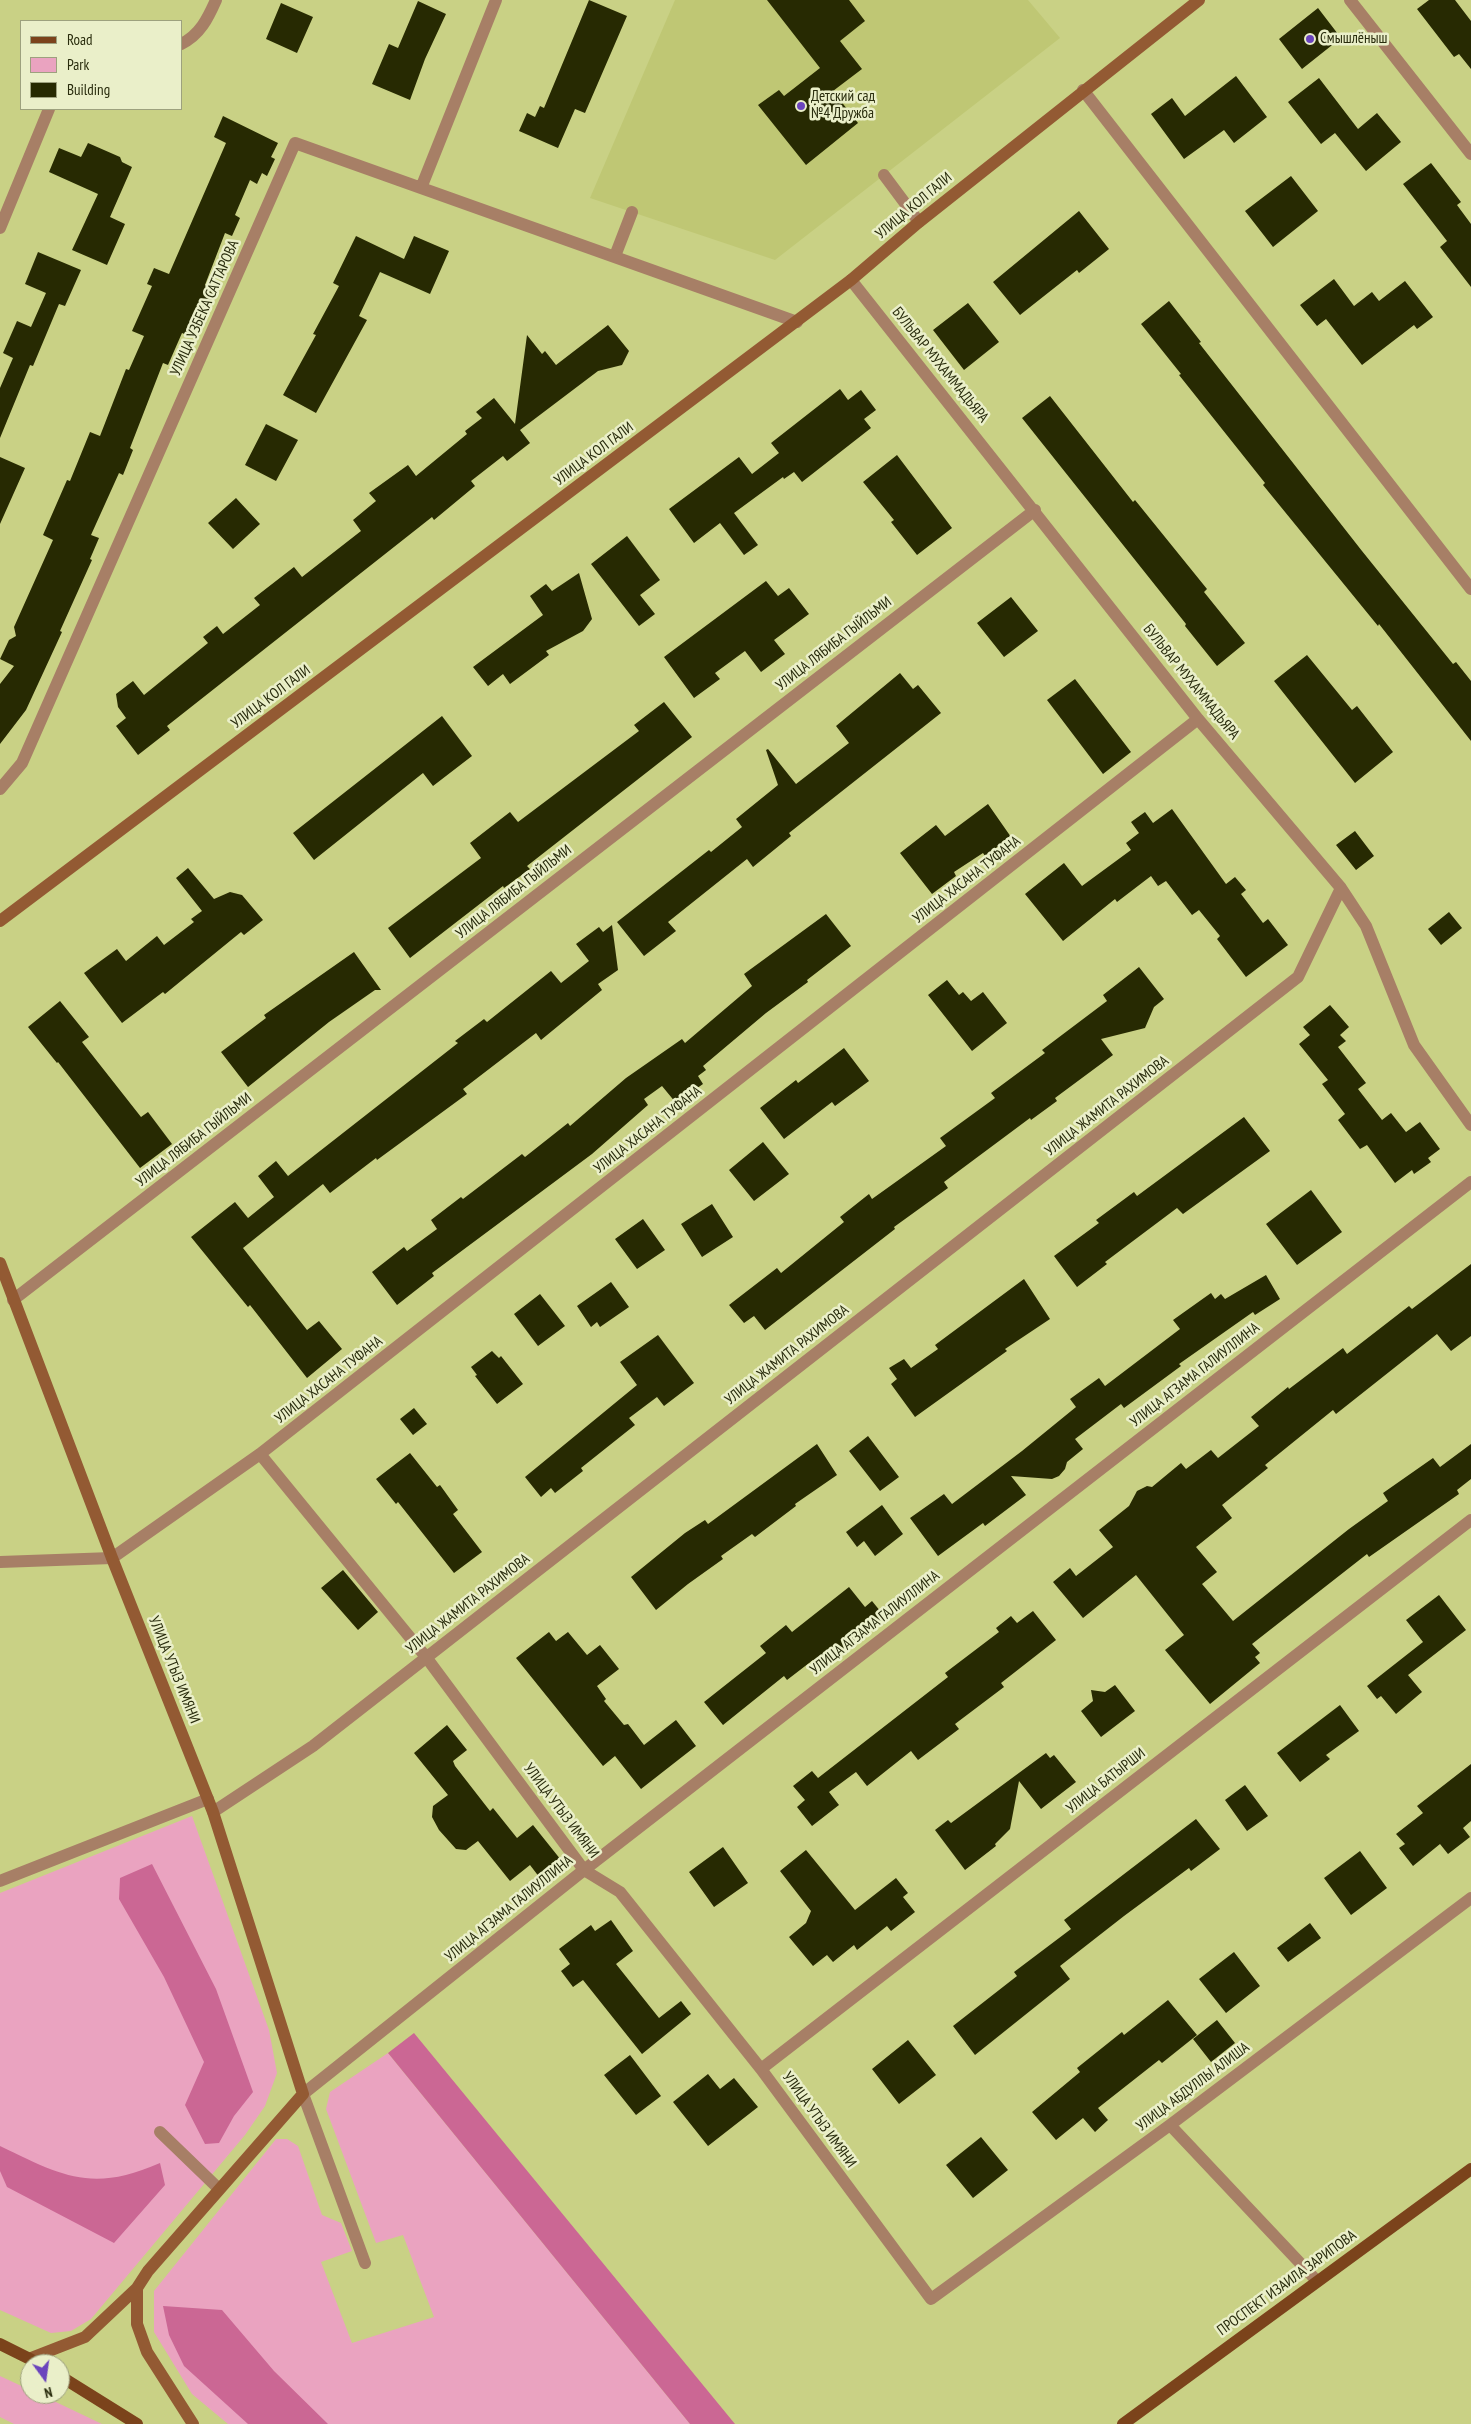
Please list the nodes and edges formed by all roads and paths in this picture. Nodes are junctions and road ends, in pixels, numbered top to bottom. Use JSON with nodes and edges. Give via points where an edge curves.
{"nodes":[{"id":1,"x":216,"y":0,"type":"edge"},
{"id":2,"x":496,"y":0,"type":"edge"},
{"id":3,"x":1199,"y":0,"type":"edge"},
{"id":4,"x":1350,"y":0,"type":"edge"},
{"id":5,"x":182,"y":44,"type":"edge"},
{"id":6,"x":1083,"y":90,"type":"junction"},
{"id":7,"x":49,"y":110,"type":"edge"},
{"id":8,"x":1471,"y":154,"type":"edge"},
{"id":9,"x":884,"y":175,"type":"dead end"},
{"id":10,"x":421,"y":188,"type":"junction"},
{"id":11,"x":632,"y":212,"type":"dead end"},
{"id":12,"x":919,"y":222,"type":"junction"},
{"id":13,"x":0,"y":228,"type":"edge"},
{"id":14,"x":614,"y":256,"type":"junction"},
{"id":15,"x":852,"y":280,"type":"junction"},
{"id":16,"x":797,"y":322,"type":"junction"},
{"id":17,"x":1035,"y":510,"type":"junction"},
{"id":18,"x":1471,"y":589,"type":"edge"},
{"id":19,"x":1198,"y":719,"type":"junction"},
{"id":20,"x":0,"y":789,"type":"edge"},
{"id":21,"x":1341,"y":888,"type":"junction"},
{"id":22,"x":0,"y":921,"type":"edge"},
{"id":23,"x":1471,"y":1125,"type":"edge"},
{"id":24,"x":1471,"y":1182,"type":"edge"},
{"id":25,"x":0,"y":1263,"type":"edge"},
{"id":26,"x":13,"y":1300,"type":"junction"},
{"id":27,"x":260,"y":1454,"type":"junction"},
{"id":28,"x":1471,"y":1520,"type":"edge"},
{"id":29,"x":112,"y":1558,"type":"junction"},
{"id":30,"x":0,"y":1562,"type":"edge"},
{"id":31,"x":426,"y":1657,"type":"junction"},
{"id":32,"x":208,"y":1799,"type":"junction"},
{"id":33,"x":213,"y":1812,"type":"junction"},
{"id":34,"x":584,"y":1870,"type":"junction"},
{"id":35,"x":0,"y":1881,"type":"edge"},
{"id":36,"x":1471,"y":1898,"type":"edge"},
{"id":37,"x":761,"y":2069,"type":"junction"},
{"id":38,"x":303,"y":2094,"type":"junction"},
{"id":39,"x":1170,"y":2125,"type":"junction"},
{"id":40,"x":160,"y":2132,"type":"dead end"},
{"id":41,"x":1471,"y":2169,"type":"edge"},
{"id":42,"x":219,"y":2189,"type":"junction"},
{"id":43,"x":365,"y":2263,"type":"dead end"},
{"id":44,"x":1317,"y":2281,"type":"junction"},
{"id":45,"x":137,"y":2288,"type":"junction"},
{"id":46,"x":931,"y":2299,"type":"joint"},
{"id":47,"x":0,"y":2344,"type":"edge"},
{"id":48,"x":21,"y":2354,"type":"edge"},
{"id":49,"x":50,"y":2354,"type":"edge"},
{"id":50,"x":70,"y":2382,"type":"edge"},
{"id":51,"x":137,"y":2424,"type":"edge"},
{"id":52,"x":193,"y":2424,"type":"edge"},
{"id":53,"x":1123,"y":2424,"type":"edge"}],
"edges":[{"from":1,"to":5,"type":"street","via":[[207,20],[192,39]]},
{"from":2,"to":10,"type":"street"},
{"from":3,"to":6,"type":"street","name":"УЛИЦА КОЛ ГАЛИ"},
{"from":4,"to":8,"type":"street"},
{"from":6,"to":12,"type":"street","name":"УЛИЦА КОЛ ГАЛИ"},
{"from":6,"to":18,"type":"street"},
{"from":7,"to":13,"type":"street"},
{"from":9,"to":12,"type":"street"},
{"from":10,"to":14,"type":"street"},
{"from":10,"to":20,"type":"street","name":"УЛИЦА УЗБЕКА САТТАРОВА","via":[[295,143],[22,763]]},
{"from":11,"to":14,"type":"street"},
{"from":12,"to":15,"type":"street","name":"УЛИЦА КОЛ ГАЛИ"},
{"from":14,"to":16,"type":"street"},
{"from":15,"to":16,"type":"street","name":"УЛИЦА КОЛ ГАЛИ"},
{"from":15,"to":17,"type":"street","name":"БУЛЬВАР МУХАММАДЬЯРА"},
{"from":16,"to":22,"type":"street","name":"УЛИЦА КОЛ ГАЛИ"},
{"from":17,"to":19,"type":"street","name":"БУЛЬВАР МУХАММАДЬЯРА"},
{"from":17,"to":26,"type":"street","name":"УЛИЦА ЛЯБИБА ГЫЙЛЬМИ"},
{"from":19,"to":21,"type":"street","name":"БУЛЬВАР МУХАММАДЬЯРА"},
{"from":19,"to":27,"type":"street","name":"УЛИЦА ХАСАНА ТУФАНА"},
{"from":21,"to":23,"type":"street","name":"БУЛЬВАР МУХАММАДЬЯРА","via":[[1366,926],[1414,1045]]},
{"from":21,"to":31,"type":"street","name":"УЛИЦА ЖАМИТА РАХИМОВА","via":[[1298,977]]},
{"from":24,"to":34,"type":"street","name":"УЛИЦА АГЗАМА ГАЛИУЛЛИНА"},
{"from":25,"to":26,"type":"street","name":"УЛИЦА УТЫЗ ИМЯНИ"},
{"from":26,"to":29,"type":"street","name":"УЛИЦА УТЫЗ ИМЯНИ"},
{"from":27,"to":29,"type":"street","name":"УЛИЦА ХАСАНА ТУФАНА"},
{"from":27,"to":31,"type":"street","name":"УЛИЦА УТЫЗ ИМЯНИ"},
{"from":28,"to":37,"type":"street","name":"УЛИЦА БАТЫРШИ"},
{"from":29,"to":30,"type":"street"},
{"from":29,"to":32,"type":"street","name":"УЛИЦА УТЫЗ ИМЯНИ"},
{"from":31,"to":33,"type":"street","name":"УЛИЦА ЖАМИТА РАХИМОВА","via":[[313,1746]]},
{"from":31,"to":34,"type":"street","name":"УЛИЦА УТЫЗ ИМЯНИ"},
{"from":32,"to":33,"type":"street","name":"УЛИЦА УТЫЗ ИМЯНИ"},
{"from":32,"to":35,"type":"street"},
{"from":33,"to":38,"type":"street","name":"УЛИЦА УТЫЗ ИМЯНИ"},
{"from":34,"to":37,"type":"street","name":"УЛИЦА УТЫЗ ИМЯНИ","via":[[620,1892]]},
{"from":34,"to":38,"type":"street","name":"УЛИЦА АГЗАМА ГАЛИУЛЛИНА"},
{"from":36,"to":39,"type":"street","name":"УЛИЦА АБДУЛЛЫ АЛИША"},
{"from":37,"to":46,"type":"street","name":"УЛИЦА УТЫЗ ИМЯНИ"},
{"from":38,"to":42,"type":"street"},
{"from":38,"to":43,"type":"street"},
{"from":39,"to":44,"type":"street"},
{"from":39,"to":46,"type":"street","name":"УЛИЦА АБДУЛЛЫ АЛИША"},
{"from":40,"to":42,"type":"street"},
{"from":41,"to":44,"type":"main road","name":"ПРОСПЕКТ ИЗАИЛА ЗАРИПОВА"},
{"from":42,"to":45,"type":"street"},
{"from":44,"to":53,"type":"main road","name":"ПРОСПЕКТ ИЗАИЛА ЗАРИПОВА"},
{"from":45,"to":49,"type":"street","via":[[85,2337]]},
{"from":45,"to":52,"type":"street","via":[[138,2324],[147,2352]]},
{"from":47,"to":48,"type":"main road"},
{"from":50,"to":51,"type":"main road"}]}
